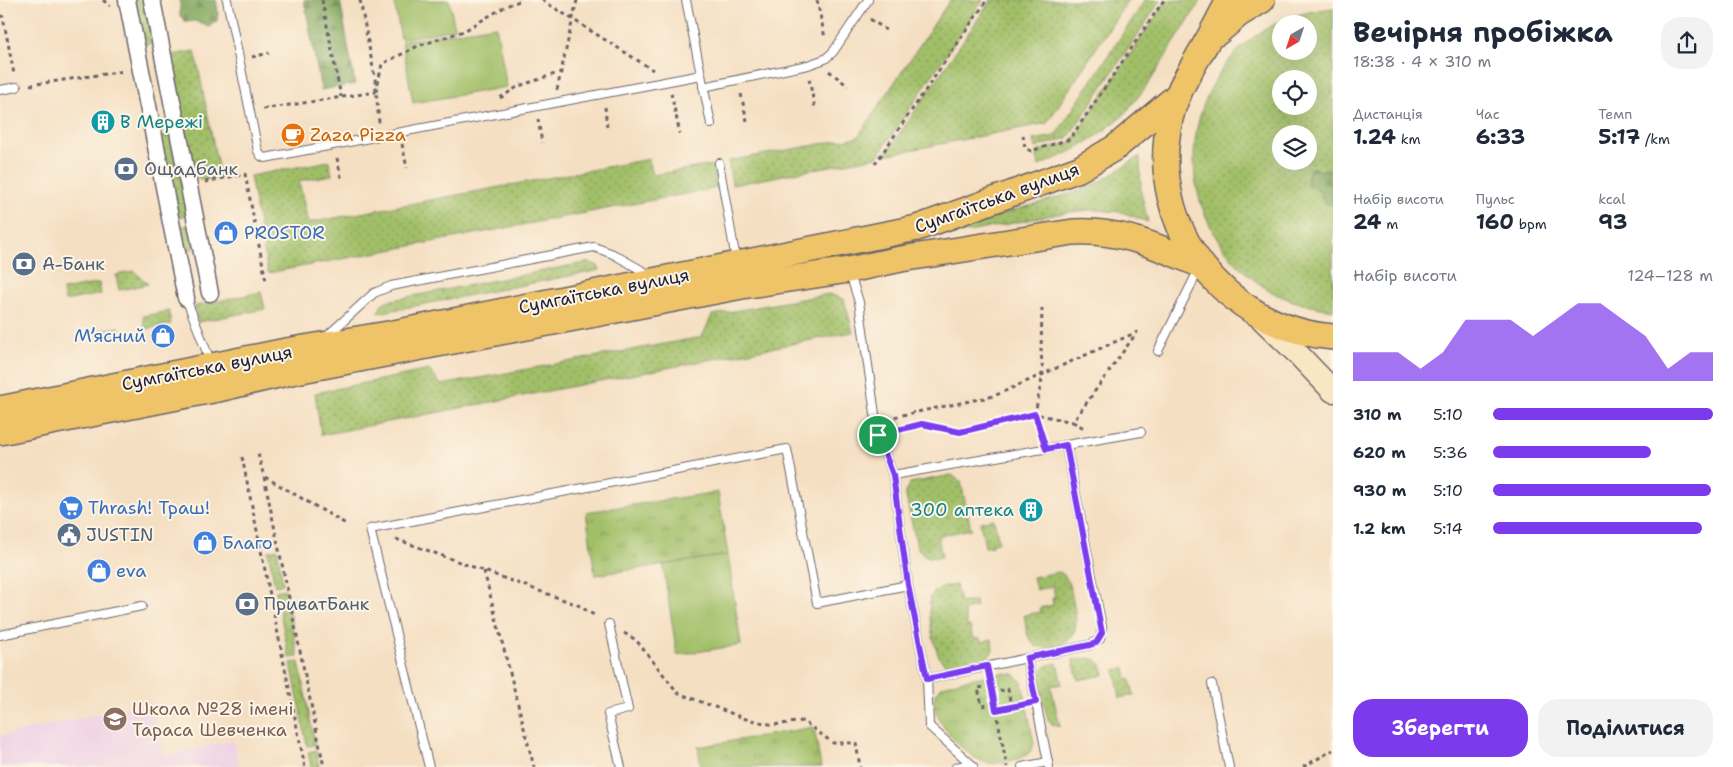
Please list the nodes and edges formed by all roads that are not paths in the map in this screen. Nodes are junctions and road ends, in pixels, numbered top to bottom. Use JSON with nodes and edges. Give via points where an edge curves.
{"nodes":[{"id":1,"x":127,"y":0,"type":"edge"},
{"id":2,"x":152,"y":0,"type":"edge"},
{"id":3,"x":227,"y":0,"type":"edge"},
{"id":4,"x":686,"y":0,"type":"edge"},
{"id":5,"x":868,"y":0,"type":"edge"},
{"id":6,"x":1229,"y":0,"type":"edge"},
{"id":7,"x":1262,"y":0,"type":"edge"},
{"id":8,"x":1202,"y":50,"type":"junction"},
{"id":9,"x":701,"y":75,"type":"junction"},
{"id":10,"x":16,"y":87,"type":"road end"},
{"id":11,"x":704,"y":87,"type":"junction"},
{"id":12,"x":0,"y":90,"type":"edge"},
{"id":13,"x":1178,"y":95,"type":"junction"},
{"id":14,"x":711,"y":124,"type":"dead end"},
{"id":15,"x":719,"y":163,"type":"dead end"},
{"id":16,"x":736,"y":265,"type":"junction"},
{"id":17,"x":1201,"y":265,"type":"junction"},
{"id":18,"x":849,"y":270,"type":"junction"},
{"id":19,"x":659,"y":279,"type":"junction"},
{"id":20,"x":210,"y":293,"type":"dead end"},
{"id":21,"x":186,"y":298,"type":"joint"},
{"id":22,"x":1258,"y":315,"type":"junction"},
{"id":23,"x":1333,"y":337,"type":"edge"},
{"id":24,"x":317,"y":346,"type":"junction"},
{"id":25,"x":1158,"y":351,"type":"dead end"},
{"id":26,"x":212,"y":367,"type":"junction"},
{"id":27,"x":1333,"y":391,"type":"edge"},
{"id":28,"x":0,"y":409,"type":"edge"},
{"id":29,"x":0,"y":432,"type":"edge"},
{"id":30,"x":1141,"y":432,"type":"dead end"},
{"id":31,"x":1066,"y":445,"type":"junction"},
{"id":32,"x":893,"y":475,"type":"junction"},
{"id":33,"x":908,"y":585,"type":"junction"},
{"id":34,"x":142,"y":606,"type":"dead end"},
{"id":35,"x":609,"y":624,"type":"dead end"},
{"id":36,"x":0,"y":636,"type":"edge"},
{"id":37,"x":1027,"y":658,"type":"junction"},
{"id":38,"x":927,"y":679,"type":"junction"},
{"id":39,"x":1212,"y":684,"type":"dead end"},
{"id":40,"x":1048,"y":764,"type":"edge"},
{"id":41,"x":972,"y":766,"type":"edge"},
{"id":42,"x":429,"y":767,"type":"edge"},
{"id":43,"x":621,"y":767,"type":"edge"},
{"id":44,"x":956,"y":767,"type":"edge"},
{"id":45,"x":1022,"y":767,"type":"edge"},
{"id":46,"x":1229,"y":767,"type":"edge"}],
"edges":[{"from":1,"to":21,"type":"street"},
{"from":2,"to":20,"type":"street"},
{"from":3,"to":9,"type":"lane","via":[[258,151],[265,158]]},
{"from":4,"to":9,"type":"lane"},
{"from":5,"to":11,"type":"lane","via":[[829,56],[808,65]]},
{"from":6,"to":8,"type":"main road"},
{"from":7,"to":8,"type":"main road","via":[[1239,14]]},
{"from":8,"to":13,"type":"main road"},
{"from":9,"to":11,"type":"lane"},
{"from":10,"to":12,"type":"lane"},
{"from":11,"to":14,"type":"lane"},
{"from":13,"to":16,"type":"main road","name":"Сумгаїтська вулиця","via":[[1116,147],[1059,177],[917,228]]},
{"from":13,"to":17,"type":"main road","via":[[1170,119],[1166,170],[1177,220]]},
{"from":15,"to":16,"type":"lane"},
{"from":16,"to":19,"type":"main road","name":"Сумгаїтська вулиця"},
{"from":17,"to":18,"type":"main road","name":"Сумгаїтська вулиця","via":[[1136,239],[1094,231],[901,259]]},
{"from":17,"to":22,"type":"main road","via":[[1237,301]]},
{"from":17,"to":25,"type":"lane"},
{"from":18,"to":29,"type":"main road","name":"Сумгаїтська вулиця","via":[[742,286],[291,372]]},
{"from":18,"to":32,"type":"lane","via":[[859,302],[878,435]]},
{"from":19,"to":24,"type":"main road","name":"Сумгаїтська вулиця"},
{"from":19,"to":24,"type":"lane","via":[[594,247],[391,286],[374,293]]},
{"from":21,"to":26,"type":"lane"},
{"from":22,"to":23,"type":"main road","via":[[1306,334]]},
{"from":22,"to":27,"type":"main road"},
{"from":24,"to":26,"type":"main road","name":"Сумгаїтська вулиця"},
{"from":26,"to":28,"type":"main road","name":"Сумгаїтська вулиця"},
{"from":30,"to":31,"type":"lane"},
{"from":31,"to":32,"type":"lane"},
{"from":31,"to":37,"type":"lane","via":[[1102,633],[1096,643],[1090,645]]},
{"from":32,"to":33,"type":"lane"},
{"from":33,"to":38,"type":"lane"},
{"from":33,"to":42,"type":"lane","via":[[817,603],[787,448],[370,529]]},
{"from":34,"to":36,"type":"lane"},
{"from":35,"to":43,"type":"lane","via":[[628,709],[608,714]]},
{"from":37,"to":38,"type":"lane"},
{"from":37,"to":40,"type":"lane"},
{"from":38,"to":41,"type":"lane","via":[[929,726]]},
{"from":39,"to":46,"type":"lane"},
{"from":40,"to":45,"type":"lane"},
{"from":41,"to":44,"type":"lane"}]}
